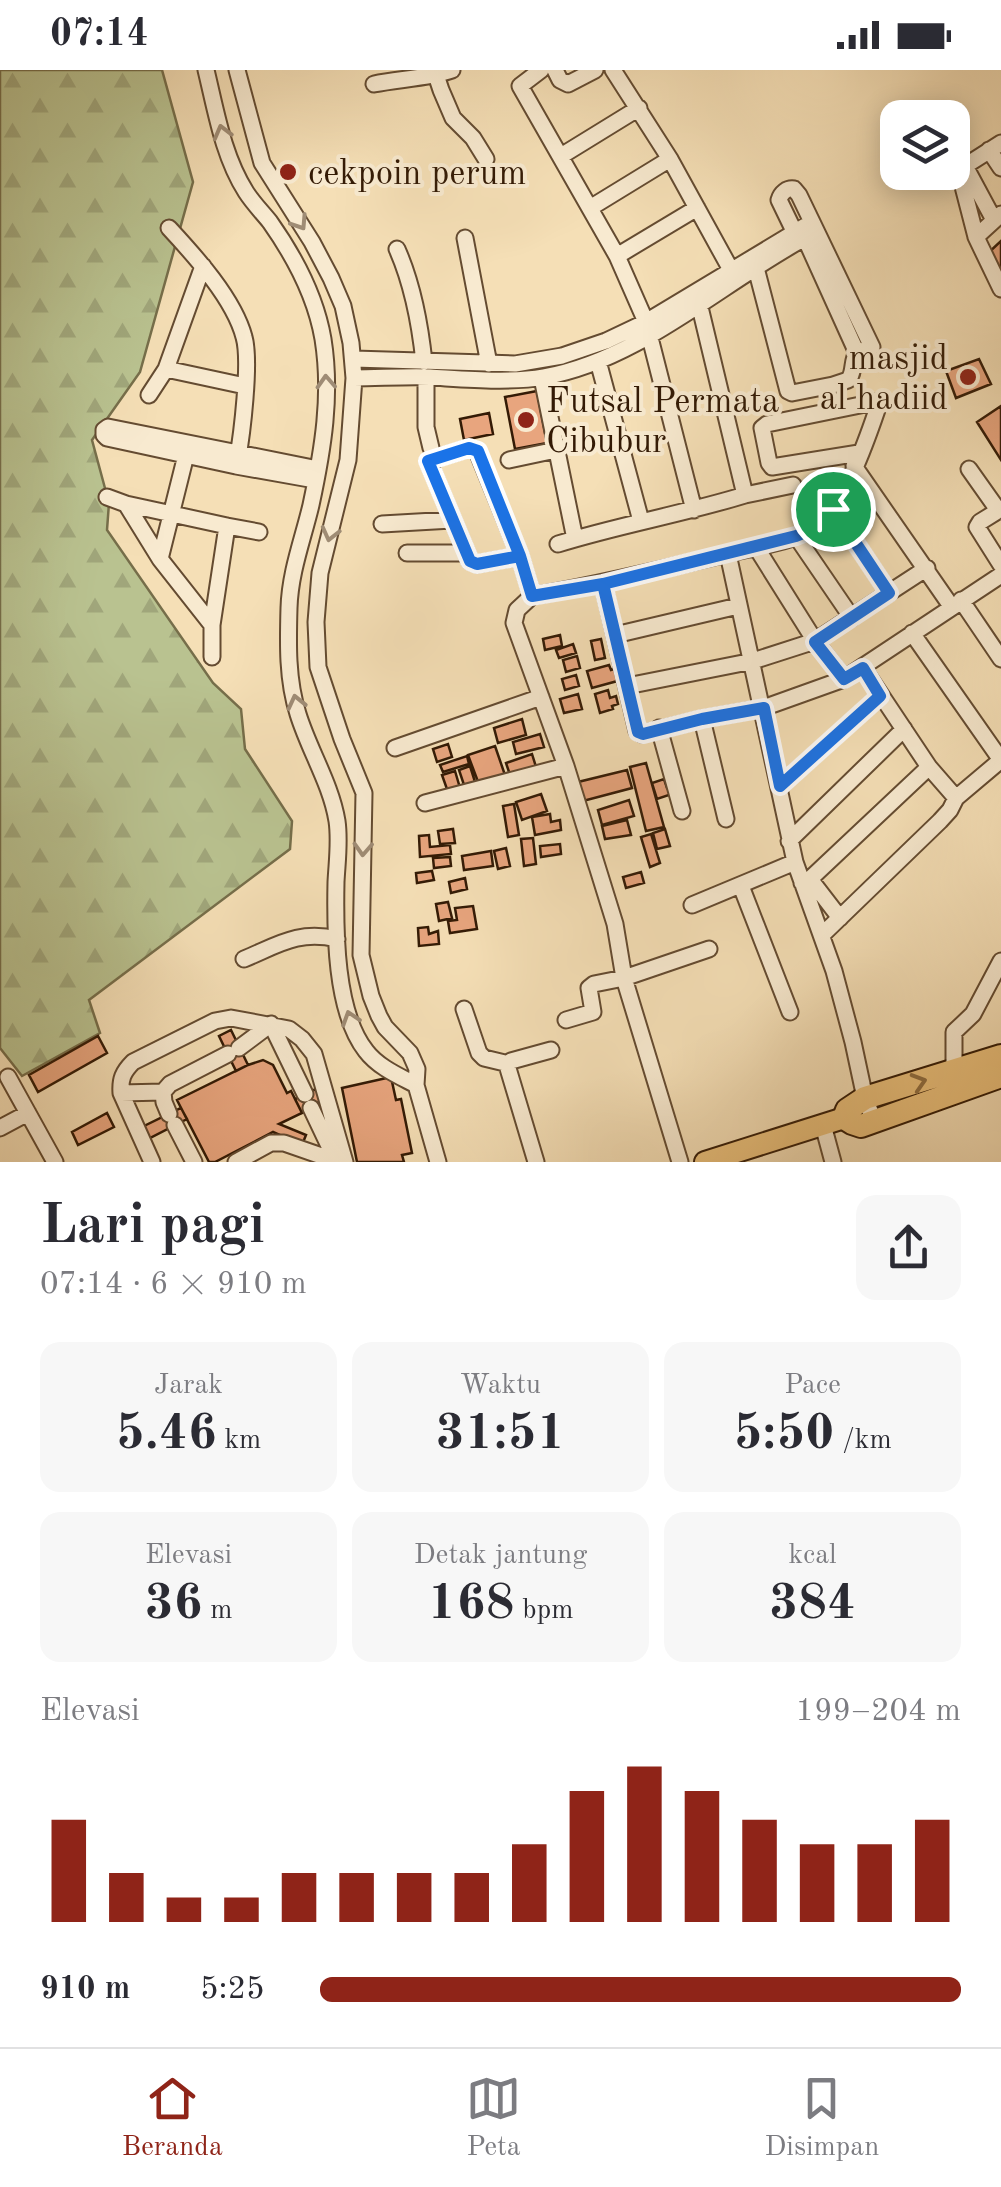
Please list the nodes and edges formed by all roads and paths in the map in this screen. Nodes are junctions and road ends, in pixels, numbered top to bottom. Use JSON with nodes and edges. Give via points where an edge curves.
{"nodes":[{"id":1,"x":206,"y":70,"type":"edge"},
{"id":2,"x":237,"y":70,"type":"edge"},
{"id":3,"x":541,"y":70,"type":"edge"},
{"id":4,"x":555,"y":70,"type":"edge"},
{"id":5,"x":595,"y":70,"type":"edge"},
{"id":6,"x":613,"y":70,"type":"edge"},
{"id":7,"x":442,"y":72,"type":"edge"},
{"id":8,"x":374,"y":84,"type":"dead end"},
{"id":9,"x":639,"y":108,"type":"junction"},
{"id":10,"x":995,"y":146,"type":"edge"},
{"id":11,"x":562,"y":156,"type":"junction"},
{"id":12,"x":670,"y":158,"type":"junction"},
{"id":13,"x":486,"y":159,"type":"dead end"},
{"id":14,"x":970,"y":163,"type":"edge"},
{"id":15,"x":1001,"y":168,"type":"edge"},
{"id":16,"x":970,"y":174,"type":"edge"},
{"id":17,"x":257,"y":184,"type":"junction"},
{"id":18,"x":963,"y":190,"type":"edge"},
{"id":19,"x":590,"y":208,"type":"junction"},
{"id":20,"x":697,"y":208,"type":"junction"},
{"id":21,"x":997,"y":217,"type":"edge"},
{"id":22,"x":169,"y":228,"type":"dead end"},
{"id":23,"x":806,"y":231,"type":"junction"},
{"id":24,"x":976,"y":237,"type":"junction"},
{"id":25,"x":465,"y":238,"type":"dead end"},
{"id":26,"x":398,"y":250,"type":"dead end"},
{"id":27,"x":617,"y":256,"type":"junction"},
{"id":28,"x":204,"y":266,"type":"junction"},
{"id":29,"x":756,"y":268,"type":"junction"},
{"id":30,"x":731,"y":270,"type":"junction"},
{"id":31,"x":1001,"y":290,"type":"edge"},
{"id":32,"x":698,"y":304,"type":"junction"},
{"id":33,"x":648,"y":328,"type":"junction"},
{"id":34,"x":354,"y":360,"type":"junction"},
{"id":35,"x":598,"y":361,"type":"junction"},
{"id":36,"x":489,"y":364,"type":"junction"},
{"id":37,"x":166,"y":369,"type":"junction"},
{"id":38,"x":425,"y":370,"type":"junction"},
{"id":39,"x":354,"y":378,"type":"junction"},
{"id":40,"x":542,"y":378,"type":"junction"},
{"id":41,"x":245,"y":386,"type":"junction"},
{"id":42,"x":149,"y":395,"type":"dead end"},
{"id":43,"x":431,"y":448,"type":"dead end"},
{"id":44,"x":556,"y":450,"type":"junction"},
{"id":45,"x":237,"y":460,"type":"junction"},
{"id":46,"x":509,"y":460,"type":"dead end"},
{"id":47,"x":857,"y":460,"type":"junction"},
{"id":48,"x":969,"y":468,"type":"dead end"},
{"id":49,"x":316,"y":474,"type":"junction"},
{"id":50,"x":793,"y":486,"type":"dead end"},
{"id":51,"x":745,"y":495,"type":"junction"},
{"id":52,"x":107,"y":497,"type":"dead end"},
{"id":53,"x":126,"y":504,"type":"junction"},
{"id":54,"x":833,"y":509,"type":"junction"},
{"id":55,"x":694,"y":510,"type":"junction"},
{"id":56,"x":1000,"y":510,"type":"edge"},
{"id":57,"x":172,"y":514,"type":"junction"},
{"id":58,"x":452,"y":520,"type":"junction"},
{"id":59,"x":642,"y":521,"type":"junction"},
{"id":60,"x":382,"y":524,"type":"dead end"},
{"id":61,"x":228,"y":526,"type":"junction"},
{"id":62,"x":259,"y":532,"type":"dead end"},
{"id":63,"x":796,"y":536,"type":"junction"},
{"id":64,"x":575,"y":539,"type":"junction"},
{"id":65,"x":558,"y":544,"type":"dead end"},
{"id":66,"x":756,"y":547,"type":"junction"},
{"id":67,"x":465,"y":552,"type":"junction"},
{"id":68,"x":407,"y":553,"type":"dead end"},
{"id":69,"x":728,"y":554,"type":"junction"},
{"id":70,"x":520,"y":556,"type":"junction"},
{"id":71,"x":160,"y":559,"type":"junction"},
{"id":72,"x":1001,"y":565,"type":"edge"},
{"id":73,"x":926,"y":568,"type":"junction"},
{"id":74,"x":1001,"y":575,"type":"edge"},
{"id":75,"x":603,"y":584,"type":"junction"},
{"id":76,"x":889,"y":593,"type":"junction"},
{"id":77,"x":532,"y":596,"type":"junction"},
{"id":78,"x":956,"y":603,"type":"junction"},
{"id":79,"x":738,"y":606,"type":"junction"},
{"id":80,"x":852,"y":618,"type":"junction"},
{"id":81,"x":212,"y":626,"type":"junction"},
{"id":82,"x":912,"y":633,"type":"junction"},
{"id":83,"x":615,"y":635,"type":"junction"},
{"id":84,"x":815,"y":642,"type":"junction"},
{"id":85,"x":212,"y":656,"type":"dead end"},
{"id":86,"x":1001,"y":659,"type":"edge"},
{"id":87,"x":753,"y":660,"type":"junction"},
{"id":88,"x":863,"y":668,"type":"junction"},
{"id":89,"x":844,"y":679,"type":"junction"},
{"id":90,"x":627,"y":686,"type":"junction"},
{"id":91,"x":880,"y":696,"type":"junction"},
{"id":92,"x":542,"y":697,"type":"junction"},
{"id":93,"x":764,"y":708,"type":"junction"},
{"id":94,"x":702,"y":719,"type":"junction"},
{"id":95,"x":659,"y":728,"type":"junction"},
{"id":96,"x":904,"y":729,"type":"junction"},
{"id":97,"x":396,"y":748,"type":"dead end"},
{"id":98,"x":1001,"y":760,"type":"edge"},
{"id":99,"x":566,"y":766,"type":"junction"},
{"id":100,"x":929,"y":766,"type":"junction"},
{"id":101,"x":780,"y":786,"type":"junction"},
{"id":102,"x":956,"y":798,"type":"junction"},
{"id":103,"x":425,"y":803,"type":"dead end"},
{"id":104,"x":682,"y":811,"type":"dead end"},
{"id":105,"x":726,"y":819,"type":"dead end"},
{"id":106,"x":790,"y":841,"type":"junction"},
{"id":107,"x":795,"y":862,"type":"junction"},
{"id":108,"x":806,"y":881,"type":"junction"},
{"id":109,"x":741,"y":886,"type":"junction"},
{"id":110,"x":692,"y":905,"type":"dead end"},
{"id":111,"x":840,"y":918,"type":"junction"},
{"id":112,"x":822,"y":935,"type":"junction"},
{"id":113,"x":337,"y":939,"type":"junction"},
{"id":114,"x":709,"y":948,"type":"dead end"},
{"id":115,"x":244,"y":960,"type":"dead end"},
{"id":116,"x":1001,"y":961,"type":"edge"},
{"id":117,"x":624,"y":978,"type":"junction"},
{"id":118,"x":464,"y":1008,"type":"dead end"},
{"id":119,"x":790,"y":1012,"type":"dead end"},
{"id":120,"x":566,"y":1020,"type":"dead end"},
{"id":121,"x":272,"y":1024,"type":"junction"},
{"id":122,"x":550,"y":1050,"type":"dead end"},
{"id":123,"x":1001,"y":1056,"type":"edge"},
{"id":124,"x":508,"y":1064,"type":"junction"},
{"id":125,"x":954,"y":1071,"type":"junction"},
{"id":126,"x":8,"y":1076,"type":"dead end"},
{"id":127,"x":1001,"y":1076,"type":"edge"},
{"id":128,"x":416,"y":1085,"type":"junction"},
{"id":129,"x":163,"y":1092,"type":"junction"},
{"id":130,"x":121,"y":1093,"type":"junction"},
{"id":131,"x":865,"y":1098,"type":"junction"},
{"id":132,"x":28,"y":1113,"type":"junction"},
{"id":133,"x":874,"y":1121,"type":"junction"},
{"id":134,"x":834,"y":1122,"type":"junction"},
{"id":135,"x":0,"y":1128,"type":"edge"},
{"id":136,"x":716,"y":1160,"type":"edge"},
{"id":137,"x":55,"y":1162,"type":"edge"},
{"id":138,"x":152,"y":1162,"type":"edge"},
{"id":139,"x":194,"y":1162,"type":"edge"},
{"id":140,"x":236,"y":1162,"type":"edge"},
{"id":141,"x":343,"y":1162,"type":"edge"},
{"id":142,"x":438,"y":1162,"type":"edge"},
{"id":143,"x":536,"y":1162,"type":"edge"},
{"id":144,"x":680,"y":1162,"type":"edge"},
{"id":145,"x":833,"y":1162,"type":"edge"}],
"edges":[{"from":17,"to":1,"type":"street","one_way":true,"via":[[224,143]]},
{"from":2,"to":17,"type":"street","via":[[262,163]]},
{"from":3,"to":11,"type":"street","via":[[520,86]]},
{"from":4,"to":5,"type":"street","via":[[568,84]]},
{"from":6,"to":9,"type":"street"},
{"from":7,"to":8,"type":"street"},
{"from":7,"to":13,"type":"street","via":[[446,106]]},
{"from":9,"to":11,"type":"street"},
{"from":9,"to":12,"type":"street"},
{"from":10,"to":14,"type":"street"},
{"from":10,"to":15,"type":"street"},
{"from":11,"to":19,"type":"street"},
{"from":12,"to":19,"type":"street"},
{"from":12,"to":20,"type":"street"},
{"from":16,"to":21,"type":"street"},
{"from":17,"to":34,"type":"street","one_way":true,"via":[[312,242],[343,306]]},
{"from":49,"to":17,"type":"street","one_way":true,"via":[[328,386],[322,336]]},
{"from":18,"to":24,"type":"street"},
{"from":19,"to":27,"type":"street"},
{"from":20,"to":27,"type":"street"},
{"from":20,"to":30,"type":"street"},
{"from":21,"to":24,"type":"street"},
{"from":22,"to":28,"type":"street"},
{"from":23,"to":29,"type":"street"},
{"from":23,"to":29,"type":"street","via":[[864,350],[852,361],[848,380],[810,391],[786,388]]},
{"from":23,"to":30,"type":"street"},
{"from":24,"to":31,"type":"street"},
{"from":25,"to":36,"type":"street"},
{"from":26,"to":38,"type":"street"},
{"from":27,"to":33,"type":"street"},
{"from":28,"to":37,"type":"street"},
{"from":28,"to":41,"type":"street","via":[[244,335]]},
{"from":29,"to":32,"type":"street"},
{"from":30,"to":33,"type":"street"},
{"from":32,"to":33,"type":"street"},
{"from":32,"to":51,"type":"street"},
{"from":33,"to":35,"type":"street"},
{"from":33,"to":36,"type":"street","via":[[562,356]]},
{"from":33,"to":55,"type":"street"},
{"from":34,"to":38,"type":"street"},
{"from":34,"to":39,"type":"street"},
{"from":35,"to":40,"type":"street"},
{"from":35,"to":59,"type":"street"},
{"from":36,"to":38,"type":"street"},
{"from":37,"to":41,"type":"street"},
{"from":37,"to":42,"type":"street"},
{"from":38,"to":39,"type":"street"},
{"from":38,"to":40,"type":"street"},
{"from":38,"to":43,"type":"street"},
{"from":39,"to":128,"type":"street","one_way":true,"via":[[348,460],[320,573],[318,666],[364,793],[361,955],[379,1016],[417,1068]]},
{"from":40,"to":44,"type":"street"},
{"from":41,"to":45,"type":"street"},
{"from":44,"to":46,"type":"street"},
{"from":44,"to":64,"type":"street"},
{"from":45,"to":49,"type":"street"},
{"from":45,"to":57,"type":"street","via":[[187,449]]},
{"from":47,"to":47,"type":"street","via":[[880,401],[762,428],[772,467]]},
{"from":47,"to":54,"type":"street"},
{"from":47,"to":73,"type":"street"},
{"from":48,"to":56,"type":"street"},
{"from":113,"to":49,"type":"street","one_way":true,"via":[[337,820],[298,714],[288,658],[293,574]]},
{"from":50,"to":51,"type":"street"},
{"from":51,"to":55,"type":"street"},
{"from":52,"to":53,"type":"street"},
{"from":53,"to":57,"type":"street"},
{"from":53,"to":71,"type":"street"},
{"from":54,"to":63,"type":"street","via":[[816,528]]},
{"from":54,"to":76,"type":"street"},
{"from":55,"to":59,"type":"street"},
{"from":56,"to":72,"type":"street","via":[[977,528]]},
{"from":57,"to":61,"type":"street"},
{"from":57,"to":71,"type":"street"},
{"from":58,"to":60,"type":"street"},
{"from":58,"to":67,"type":"street"},
{"from":58,"to":70,"type":"street","via":[[428,461],[474,449]]},
{"from":59,"to":64,"type":"street"},
{"from":61,"to":62,"type":"street"},
{"from":61,"to":81,"type":"street"},
{"from":63,"to":66,"type":"street"},
{"from":63,"to":80,"type":"street"},
{"from":64,"to":65,"type":"street"},
{"from":66,"to":69,"type":"street"},
{"from":66,"to":84,"type":"street"},
{"from":67,"to":68,"type":"street"},
{"from":67,"to":70,"type":"street","via":[[477,564]]},
{"from":69,"to":75,"type":"street"},
{"from":69,"to":79,"type":"street"},
{"from":70,"to":77,"type":"street"},
{"from":71,"to":81,"type":"street"},
{"from":73,"to":76,"type":"street"},
{"from":73,"to":78,"type":"street"},
{"from":74,"to":78,"type":"street"},
{"from":75,"to":77,"type":"street"},
{"from":75,"to":83,"type":"street"},
{"from":76,"to":80,"type":"street"},
{"from":77,"to":92,"type":"street","via":[[514,623]]},
{"from":78,"to":82,"type":"street"},
{"from":78,"to":86,"type":"street"},
{"from":79,"to":83,"type":"street"},
{"from":79,"to":87,"type":"street"},
{"from":80,"to":84,"type":"street"},
{"from":81,"to":85,"type":"street"},
{"from":82,"to":88,"type":"street"},
{"from":82,"to":98,"type":"street"},
{"from":83,"to":90,"type":"street"},
{"from":84,"to":87,"type":"street"},
{"from":84,"to":89,"type":"street"},
{"from":87,"to":90,"type":"street"},
{"from":87,"to":93,"type":"street"},
{"from":88,"to":89,"type":"street"},
{"from":88,"to":91,"type":"street"},
{"from":89,"to":93,"type":"street"},
{"from":90,"to":95,"type":"street","via":[[638,732]]},
{"from":91,"to":96,"type":"street"},
{"from":91,"to":101,"type":"street"},
{"from":92,"to":97,"type":"street"},
{"from":92,"to":99,"type":"street"},
{"from":93,"to":94,"type":"street"},
{"from":93,"to":101,"type":"street"},
{"from":94,"to":95,"type":"street"},
{"from":94,"to":105,"type":"street"},
{"from":95,"to":104,"type":"street"},
{"from":96,"to":100,"type":"street"},
{"from":96,"to":106,"type":"street"},
{"from":98,"to":102,"type":"street"},
{"from":99,"to":103,"type":"street"},
{"from":99,"to":117,"type":"street","via":[[615,924]]},
{"from":100,"to":102,"type":"street"},
{"from":100,"to":108,"type":"street"},
{"from":101,"to":106,"type":"street"},
{"from":102,"to":111,"type":"street"},
{"from":106,"to":107,"type":"street"},
{"from":107,"to":108,"type":"street"},
{"from":107,"to":109,"type":"street"},
{"from":108,"to":111,"type":"street"},
{"from":108,"to":112,"type":"street"},
{"from":109,"to":110,"type":"street"},
{"from":109,"to":119,"type":"street"},
{"from":111,"to":112,"type":"street"},
{"from":112,"to":131,"type":"street"},
{"from":113,"to":115,"type":"street","via":[[291,938]]},
{"from":128,"to":113,"type":"street","one_way":true,"via":[[381,1065],[354,1032]]},
{"from":114,"to":117,"type":"street"},
{"from":116,"to":125,"type":"street","via":[[973,1014],[954,1032]]},
{"from":117,"to":120,"type":"street","via":[[591,986],[592,1012]]},
{"from":117,"to":144,"type":"street"},
{"from":118,"to":124,"type":"street","via":[[479,1053]]},
{"from":121,"to":129,"type":"street"},
{"from":121,"to":130,"type":"street","via":[[215,1021],[132,1062]]},
{"from":121,"to":141,"type":"street","via":[[330,1148]]},
{"from":121,"to":141,"type":"street","via":[[289,1029],[314,1054]]},
{"from":122,"to":124,"type":"street"},
{"from":123,"to":125,"type":"highway"},
{"from":124,"to":143,"type":"street"},
{"from":131,"to":125,"type":"highway","one_way":true},
{"from":126,"to":132,"type":"street"},
{"from":127,"to":133,"type":"highway"},
{"from":128,"to":142,"type":"street"},
{"from":129,"to":130,"type":"street"},
{"from":129,"to":139,"type":"street"},
{"from":130,"to":138,"type":"street"},
{"from":131,"to":133,"type":"street"},
{"from":131,"to":134,"type":"highway"},
{"from":132,"to":135,"type":"street"},
{"from":132,"to":137,"type":"street"},
{"from":133,"to":134,"type":"highway"},
{"from":134,"to":136,"type":"main road"},
{"from":134,"to":145,"type":"street"},
{"from":140,"to":141,"type":"street","via":[[284,1143]]}]}
